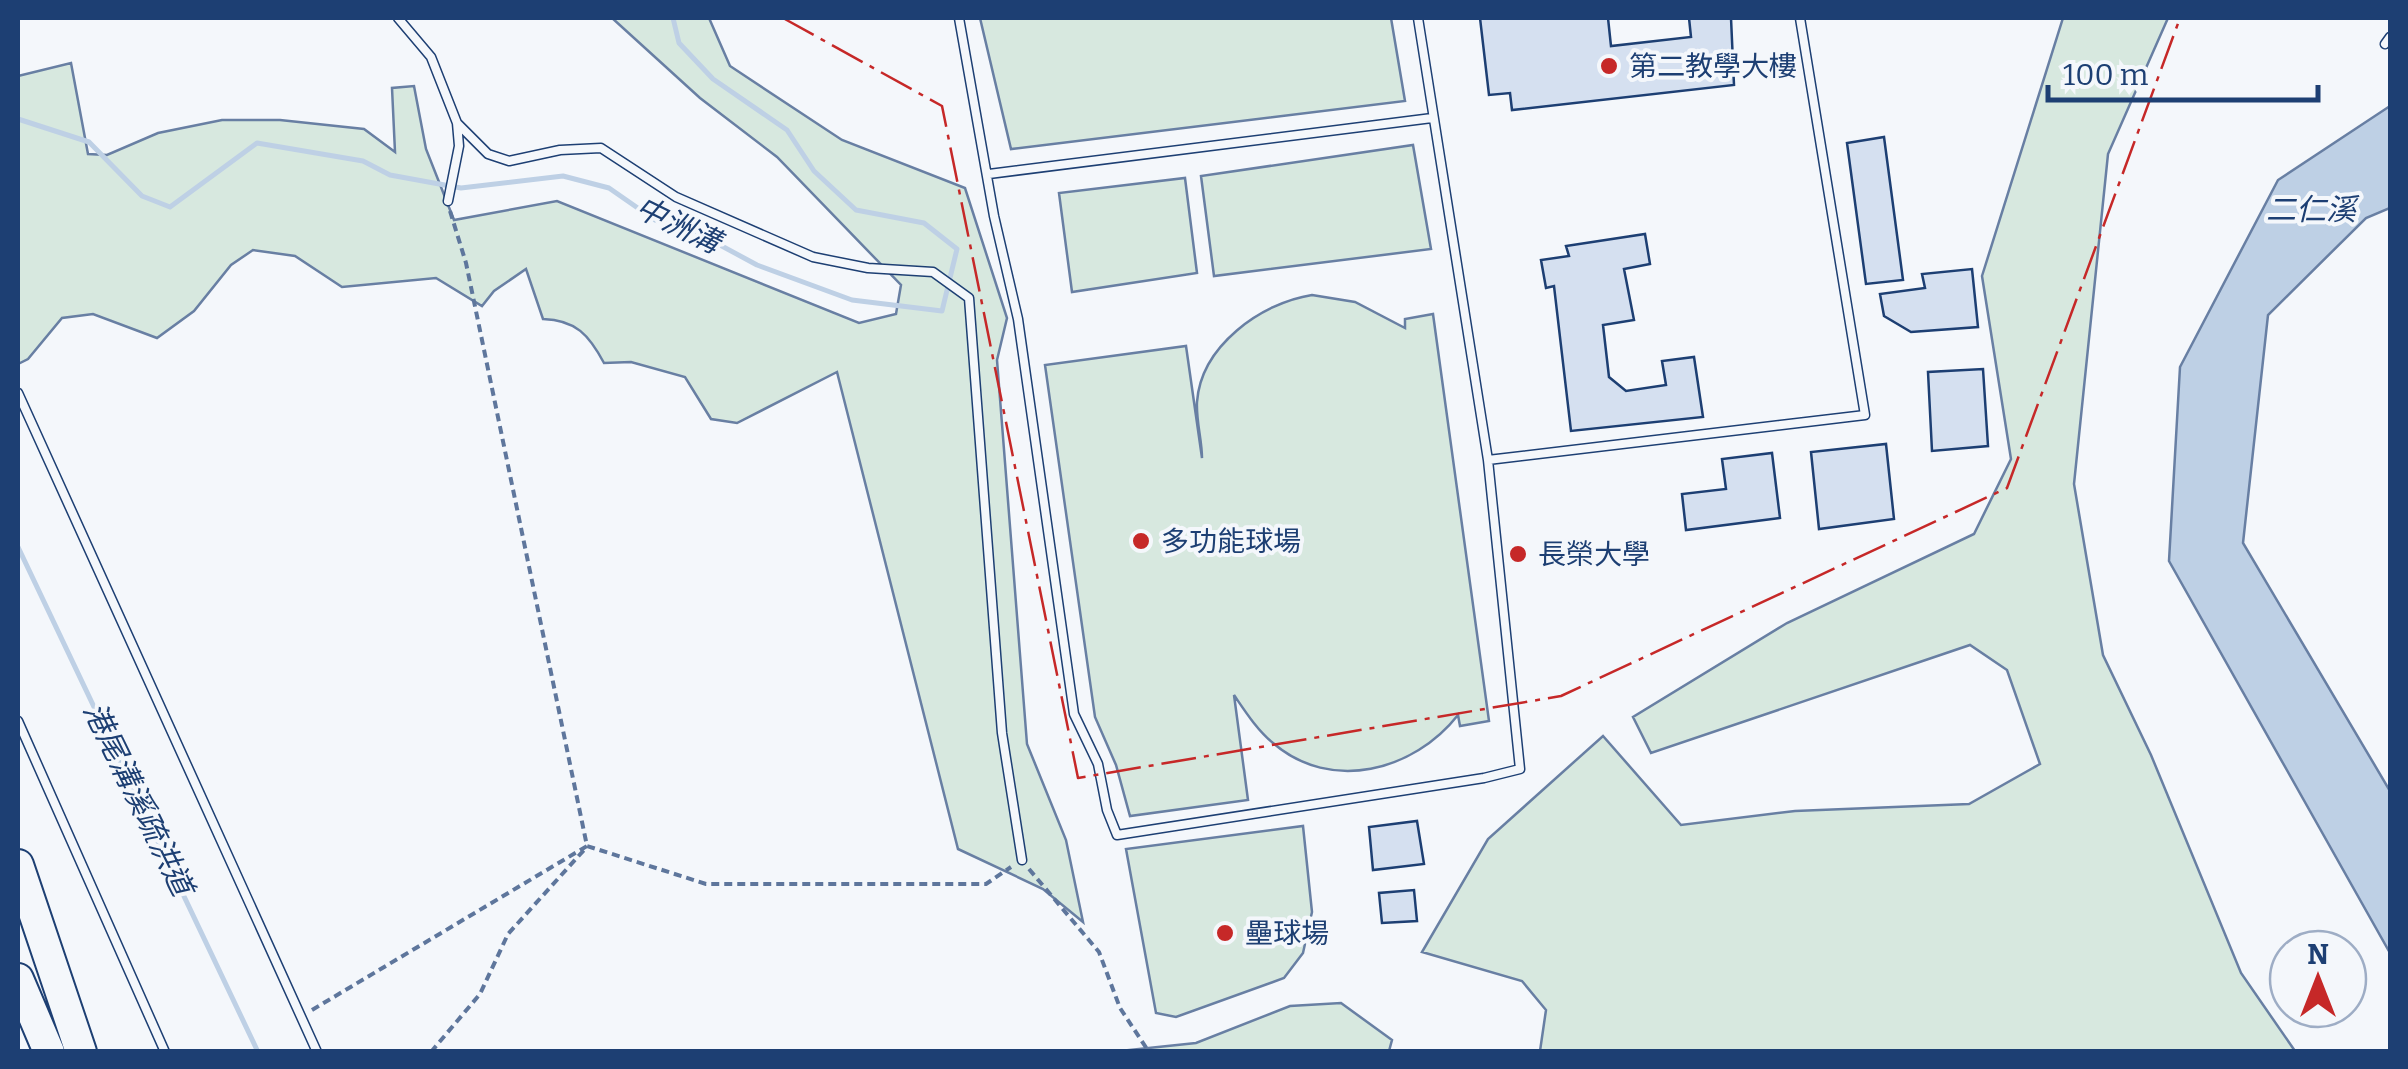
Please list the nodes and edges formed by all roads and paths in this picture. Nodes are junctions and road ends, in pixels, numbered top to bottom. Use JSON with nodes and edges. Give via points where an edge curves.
{"nodes":[{"id":1,"x":398,"y":18,"type":"edge"},
{"id":2,"x":960,"y":18,"type":"edge"},
{"id":3,"x":1418,"y":18,"type":"edge"},
{"id":4,"x":1800,"y":18,"type":"edge"},
{"id":5,"x":1432,"y":118,"type":"junction"},
{"id":6,"x":456,"y":123,"type":"junction"},
{"id":7,"x":989,"y":174,"type":"junction"},
{"id":8,"x":448,"y":202,"type":"joint"},
{"id":9,"x":18,"y":394,"type":"edge"},
{"id":10,"x":1488,"y":460,"type":"junction"},
{"id":11,"x":18,"y":721,"type":"edge"},
{"id":12,"x":587,"y":846,"type":"junction"},
{"id":13,"x":1022,"y":860,"type":"junction"},
{"id":14,"x":18,"y":865,"type":"edge"},
{"id":15,"x":18,"y":978,"type":"edge"},
{"id":16,"x":300,"y":1018,"type":"junction"},
{"id":17,"x":49,"y":1052,"type":"edge"},
{"id":18,"x":81,"y":1052,"type":"edge"},
{"id":19,"x":164,"y":1052,"type":"edge"},
{"id":20,"x":317,"y":1052,"type":"edge"},
{"id":21,"x":431,"y":1052,"type":"edge"},
{"id":22,"x":1149,"y":1052,"type":"edge"}],
"edges":[{"from":1,"to":6,"type":"lane","via":[[432,57]]},
{"from":2,"to":7,"type":"lane"},
{"from":3,"to":5,"type":"lane"},
{"from":4,"to":10,"type":"lane","via":[[1866,415]]},
{"from":5,"to":7,"type":"lane"},
{"from":5,"to":10,"type":"lane"},
{"from":6,"to":8,"type":"lane","via":[[459,146]]},
{"from":6,"to":13,"type":"lane","via":[[488,154],[509,161],[601,148],[676,197],[814,258],[933,272],[969,298],[1002,733]]},
{"from":7,"to":10,"type":"lane","via":[[1018,319],[1074,714],[1098,764],[1118,835],[1520,769]]},
{"from":8,"to":12,"type":"path"},
{"from":9,"to":16,"type":"lane"},
{"from":11,"to":19,"type":"lane"},
{"from":12,"to":13,"type":"path","via":[[706,884],[986,884]]},
{"from":12,"to":16,"type":"path"},
{"from":12,"to":21,"type":"path","via":[[508,934],[480,994]]},
{"from":13,"to":22,"type":"path","via":[[1099,952],[1120,1008]]},
{"from":14,"to":18,"type":"highway"},
{"from":15,"to":17,"type":"highway"},
{"from":16,"to":20,"type":"lane"}]}
